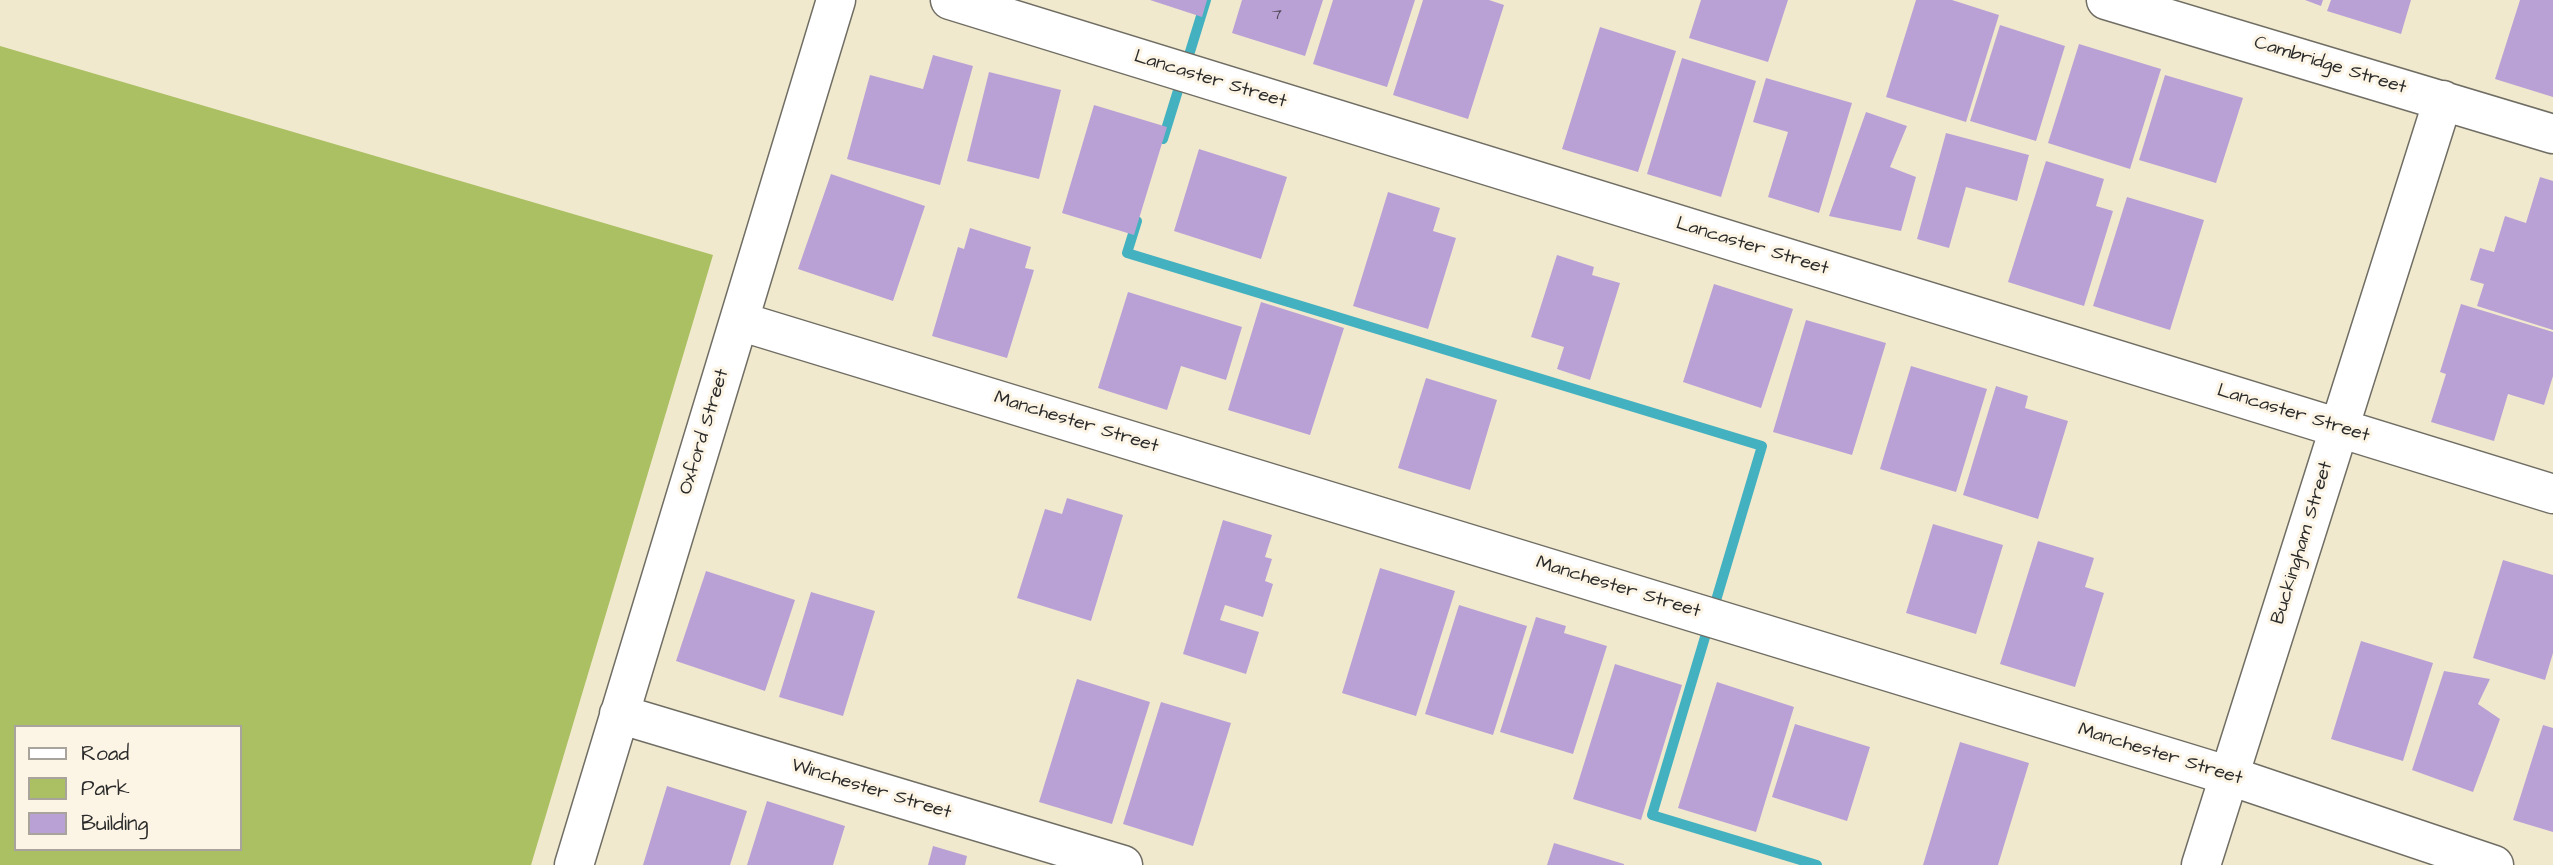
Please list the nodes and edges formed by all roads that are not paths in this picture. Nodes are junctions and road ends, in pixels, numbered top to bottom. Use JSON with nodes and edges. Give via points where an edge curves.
{"nodes":[{"id":1,"x":836,"y":0,"type":"edge"},
{"id":2,"x":950,"y":0,"type":"edge"},
{"id":3,"x":2106,"y":0,"type":"edge"},
{"id":4,"x":2443,"y":100,"type":"junction"},
{"id":5,"x":2553,"y":134,"type":"edge"},
{"id":6,"x":739,"y":321,"type":"junction"},
{"id":7,"x":2339,"y":429,"type":"junction"},
{"id":8,"x":2553,"y":494,"type":"edge"},
{"id":9,"x":619,"y":714,"type":"junction"},
{"id":10,"x":2230,"y":776,"type":"junction"},
{"id":11,"x":574,"y":865,"type":"edge"},
{"id":12,"x":1123,"y":865,"type":"edge"},
{"id":13,"x":2201,"y":865,"type":"edge"},
{"id":14,"x":2494,"y":865,"type":"edge"}],
"edges":[{"from":1,"to":6,"type":"street","name":"Oxford Street"},
{"from":2,"to":7,"type":"street","name":"Lancaster Street"},
{"from":3,"to":4,"type":"street","name":"Cambridge Street"},
{"from":4,"to":5,"type":"street","name":"Cambridge Street"},
{"from":4,"to":7,"type":"street","name":"Buckingham Street"},
{"from":6,"to":9,"type":"street","name":"Oxford Street"},
{"from":6,"to":10,"type":"street","name":"Manchester Street"},
{"from":7,"to":8,"type":"street","name":"Lancaster Street"},
{"from":7,"to":10,"type":"street","name":"Buckingham Street"},
{"from":9,"to":11,"type":"street","name":"Oxford Street"},
{"from":9,"to":12,"type":"street","name":"Winchester Street"},
{"from":10,"to":13,"type":"street","name":"Buckingham Street"},
{"from":10,"to":14,"type":"street","name":"Manchester Street"}]}
